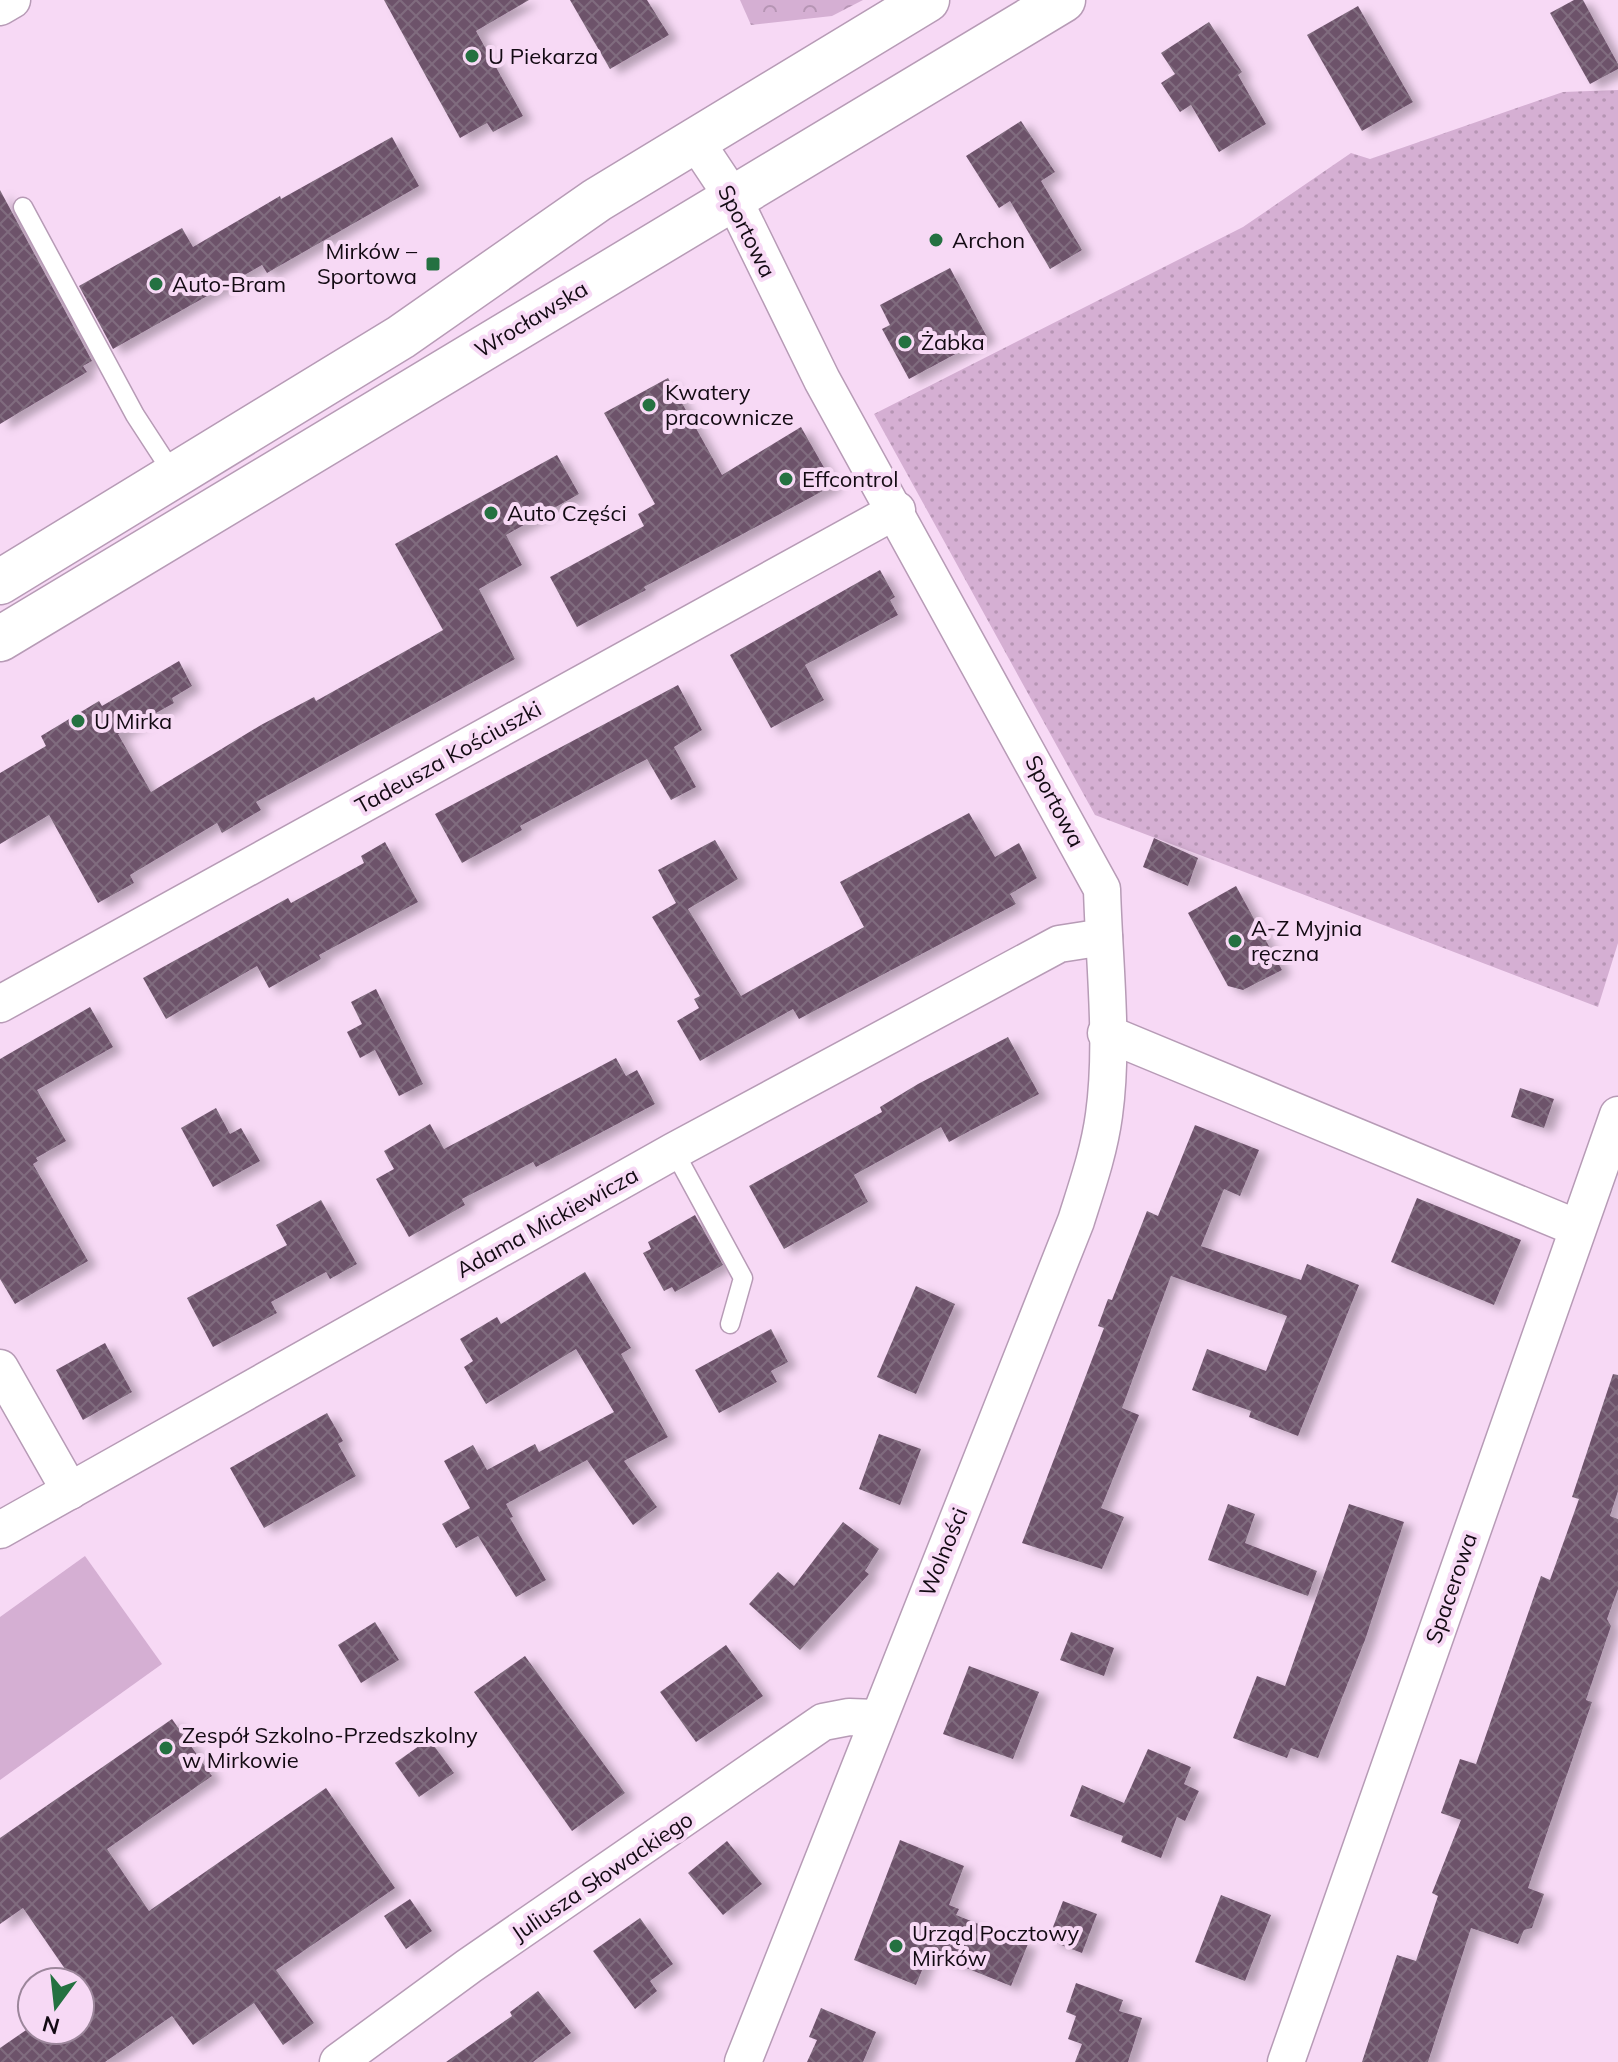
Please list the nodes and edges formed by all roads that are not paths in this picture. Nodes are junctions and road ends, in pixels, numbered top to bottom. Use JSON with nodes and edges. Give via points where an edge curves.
{"nodes":[{"id":1,"x":12,"y":0,"type":"edge"},
{"id":2,"x":927,"y":0,"type":"edge"},
{"id":3,"x":1063,"y":0,"type":"edge"},
{"id":4,"x":0,"y":7,"type":"edge"},
{"id":5,"x":694,"y":139,"type":"junction"},
{"id":6,"x":732,"y":196,"type":"junction"},
{"id":7,"x":23,"y":207,"type":"dead end"},
{"id":8,"x":174,"y":475,"type":"junction"},
{"id":9,"x":897,"y":510,"type":"junction"},
{"id":10,"x":0,"y":582,"type":"edge"},
{"id":11,"x":0,"y":639,"type":"edge"},
{"id":12,"x":1104,"y":937,"type":"junction"},
{"id":13,"x":0,"y":1004,"type":"edge"},
{"id":14,"x":1106,"y":1033,"type":"junction"},
{"id":15,"x":1618,"y":1115,"type":"edge"},
{"id":16,"x":674,"y":1151,"type":"junction"},
{"id":17,"x":1577,"y":1228,"type":"junction"},
{"id":18,"x":730,"y":1324,"type":"dead end"},
{"id":19,"x":0,"y":1368,"type":"edge"},
{"id":20,"x":70,"y":1491,"type":"junction"},
{"id":21,"x":0,"y":1530,"type":"edge"},
{"id":22,"x":876,"y":1718,"type":"junction"},
{"id":23,"x":338,"y":2062,"type":"edge"},
{"id":24,"x":743,"y":2062,"type":"edge"},
{"id":25,"x":1286,"y":2062,"type":"edge"}],
"edges":[{"from":1,"to":4,"type":"street"},
{"from":2,"to":5,"type":"main road"},
{"from":3,"to":6,"type":"main road","name":"Wrocławska"},
{"from":5,"to":6,"type":"street","name":"Sportowa"},
{"from":5,"to":8,"type":"main road","via":[[401,337]]},
{"from":6,"to":9,"type":"street","name":"Sportowa","via":[[822,380]]},
{"from":6,"to":11,"type":"main road","name":"Wrocławska"},
{"from":7,"to":8,"type":"lane","via":[[135,415]]},
{"from":8,"to":10,"type":"main road"},
{"from":9,"to":12,"type":"street","name":"Sportowa","via":[[1102,889]]},
{"from":9,"to":13,"type":"street","name":"Tadeusza Kościuszki"},
{"from":12,"to":14,"type":"street","name":"Sportowa"},
{"from":12,"to":16,"type":"street","name":"Adama Mickiewicza","via":[[1059,944]]},
{"from":14,"to":17,"type":"street"},
{"from":14,"to":22,"type":"street","name":"Wolności","via":[[1105,1113],[1081,1208]]},
{"from":15,"to":17,"type":"street","name":"Spacerowa"},
{"from":16,"to":18,"type":"lane","via":[[743,1278]]},
{"from":16,"to":20,"type":"street","name":"Adama Mickiewicza"},
{"from":17,"to":25,"type":"street","name":"Spacerowa"},
{"from":19,"to":20,"type":"street"},
{"from":20,"to":21,"type":"street","name":"Adama Mickiewicza"},
{"from":22,"to":23,"type":"street","name":"Juliusza Słowackiego","via":[[823,1722]]},
{"from":22,"to":24,"type":"street","name":"Wolności"}]}
